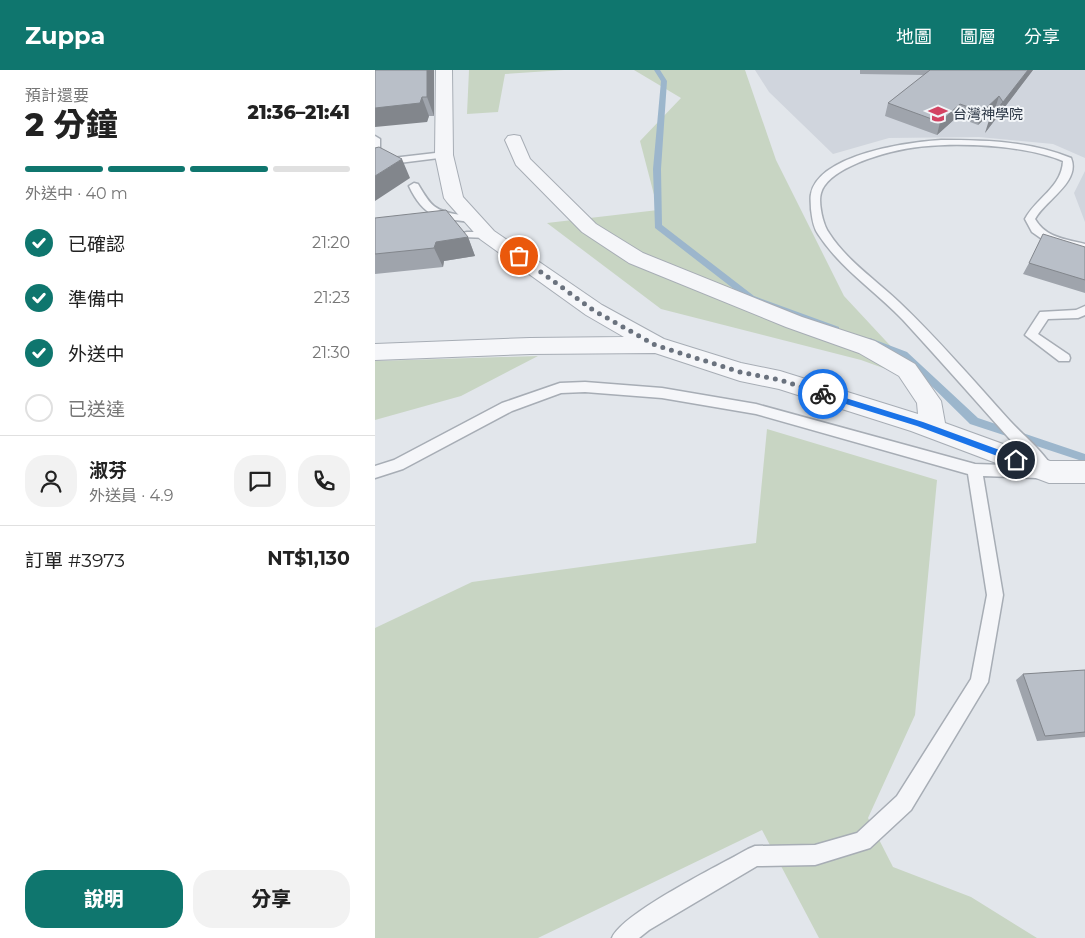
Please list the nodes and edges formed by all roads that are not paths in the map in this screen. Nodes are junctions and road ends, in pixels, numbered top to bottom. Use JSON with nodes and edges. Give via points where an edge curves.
{"nodes":[{"id":1,"x":444,"y":70,"type":"edge"},
{"id":2,"x":375,"y":139,"type":"edge"},
{"id":3,"x":514,"y":140,"type":"dead end"},
{"id":4,"x":375,"y":149,"type":"edge"},
{"id":5,"x":444,"y":155,"type":"junction"},
{"id":6,"x":375,"y":163,"type":"edge"},
{"id":7,"x":414,"y":186,"type":"dead end"},
{"id":8,"x":475,"y":230,"type":"junction"},
{"id":9,"x":1085,"y":247,"type":"edge"},
{"id":10,"x":1085,"y":310,"type":"edge"},
{"id":11,"x":655,"y":345,"type":"junction"},
{"id":12,"x":375,"y":352,"type":"edge"},
{"id":13,"x":1064,"y":358,"type":"dead end"},
{"id":14,"x":933,"y":429,"type":"junction"},
{"id":15,"x":975,"y":470,"type":"junction"},
{"id":16,"x":375,"y":472,"type":"edge"},
{"id":17,"x":1049,"y":472,"type":"junction"},
{"id":18,"x":1085,"y":472,"type":"edge"},
{"id":19,"x":623,"y":938,"type":"edge"}],
"edges":[{"from":1,"to":5,"type":"street"},
{"from":2,"to":4,"type":"lane"},
{"from":3,"to":14,"type":"street","via":[[522,161],[589,228],[636,258],[794,322],[867,347],[907,370],[929,401]]},
{"from":5,"to":6,"type":"lane"},
{"from":5,"to":8,"type":"street","via":[[454,198]]},
{"from":7,"to":8,"type":"lane","via":[[421,203],[436,214]]},
{"from":8,"to":11,"type":"street","via":[[593,310]]},
{"from":9,"to":17,"type":"lane","via":[[1046,237],[1036,230],[1030,219],[1033,210],[1060,186],[1069,168],[1068,160],[1049,151],[954,143],[911,145],[847,162],[816,192],[821,231],[846,260],[904,314]]},
{"from":10,"to":13,"type":"lane","via":[[1078,314],[1044,315],[1031,335]]},
{"from":11,"to":12,"type":"street"},
{"from":11,"to":14,"type":"street","via":[[740,372],[780,380]]},
{"from":14,"to":17,"type":"street"},
{"from":15,"to":16,"type":"lane","via":[[756,409],[662,393],[585,387],[559,388],[507,407],[398,465]]},
{"from":15,"to":17,"type":"lane"},
{"from":15,"to":19,"type":"lane","via":[[995,595],[979,682],[904,804],[863,841],[815,855],[755,856],[641,922]]},
{"from":17,"to":18,"type":"street"}]}
